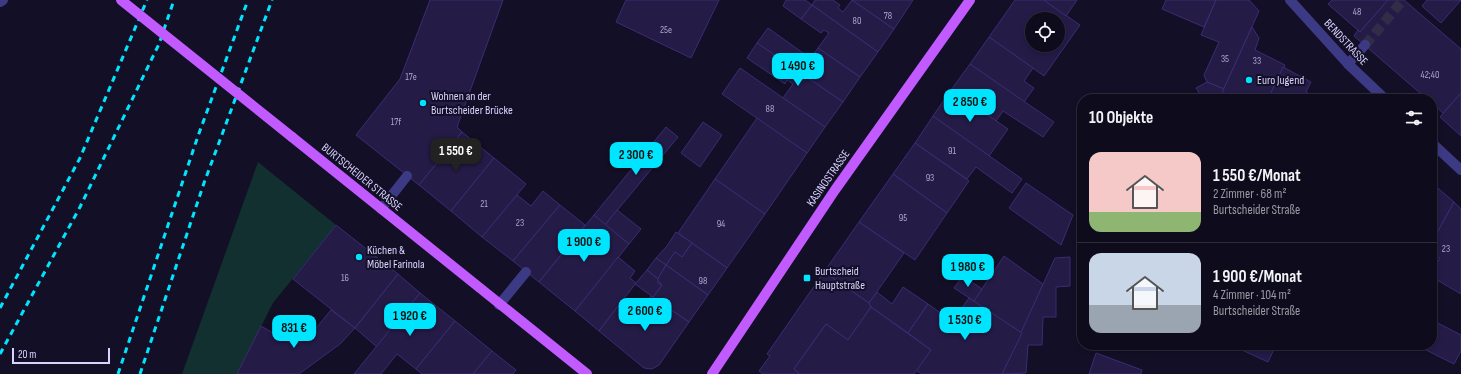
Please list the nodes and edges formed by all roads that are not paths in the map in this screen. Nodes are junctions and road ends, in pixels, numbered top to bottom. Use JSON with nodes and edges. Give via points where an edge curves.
{"nodes":[{"id":1,"x":3,"y":0,"type":"edge"},
{"id":2,"x":121,"y":0,"type":"edge"},
{"id":3,"x":970,"y":0,"type":"edge"},
{"id":4,"x":1290,"y":0,"type":"edge"},
{"id":5,"x":0,"y":2,"type":"edge"},
{"id":6,"x":1365,"y":45,"type":"tunnel mouth"},
{"id":7,"x":1348,"y":64,"type":"junction"},
{"id":8,"x":1380,"y":94,"type":"edge"},
{"id":9,"x":1437,"y":148,"type":"edge"},
{"id":10,"x":1461,"y":170,"type":"edge"},
{"id":11,"x":407,"y":176,"type":"dead end"},
{"id":12,"x":380,"y":209,"type":"junction"},
{"id":13,"x":526,"y":272,"type":"dead end"},
{"id":14,"x":499,"y":305,"type":"junction"},
{"id":15,"x":587,"y":374,"type":"edge"},
{"id":16,"x":712,"y":374,"type":"edge"}],
"edges":[{"from":1,"to":5,"type":"street"},
{"from":2,"to":12,"type":"main road","name":"BURTSCHEIDER STRASSE","bridge":true},
{"from":3,"to":16,"type":"main road","name":"KASINOSTRASSE","via":[[835,190]]},
{"from":4,"to":7,"type":"street","name":"BENDSTRASSE"},
{"from":6,"to":7,"type":"street"},
{"from":7,"to":8,"type":"street","name":"BENDSTRASSE"},
{"from":9,"to":10,"type":"street"},
{"from":11,"to":12,"type":"street"},
{"from":12,"to":14,"type":"main road","name":"BURTSCHEIDER STRASSE"},
{"from":13,"to":14,"type":"street"},
{"from":14,"to":15,"type":"main road","name":"BURTSCHEIDER STRASSE"}]}
